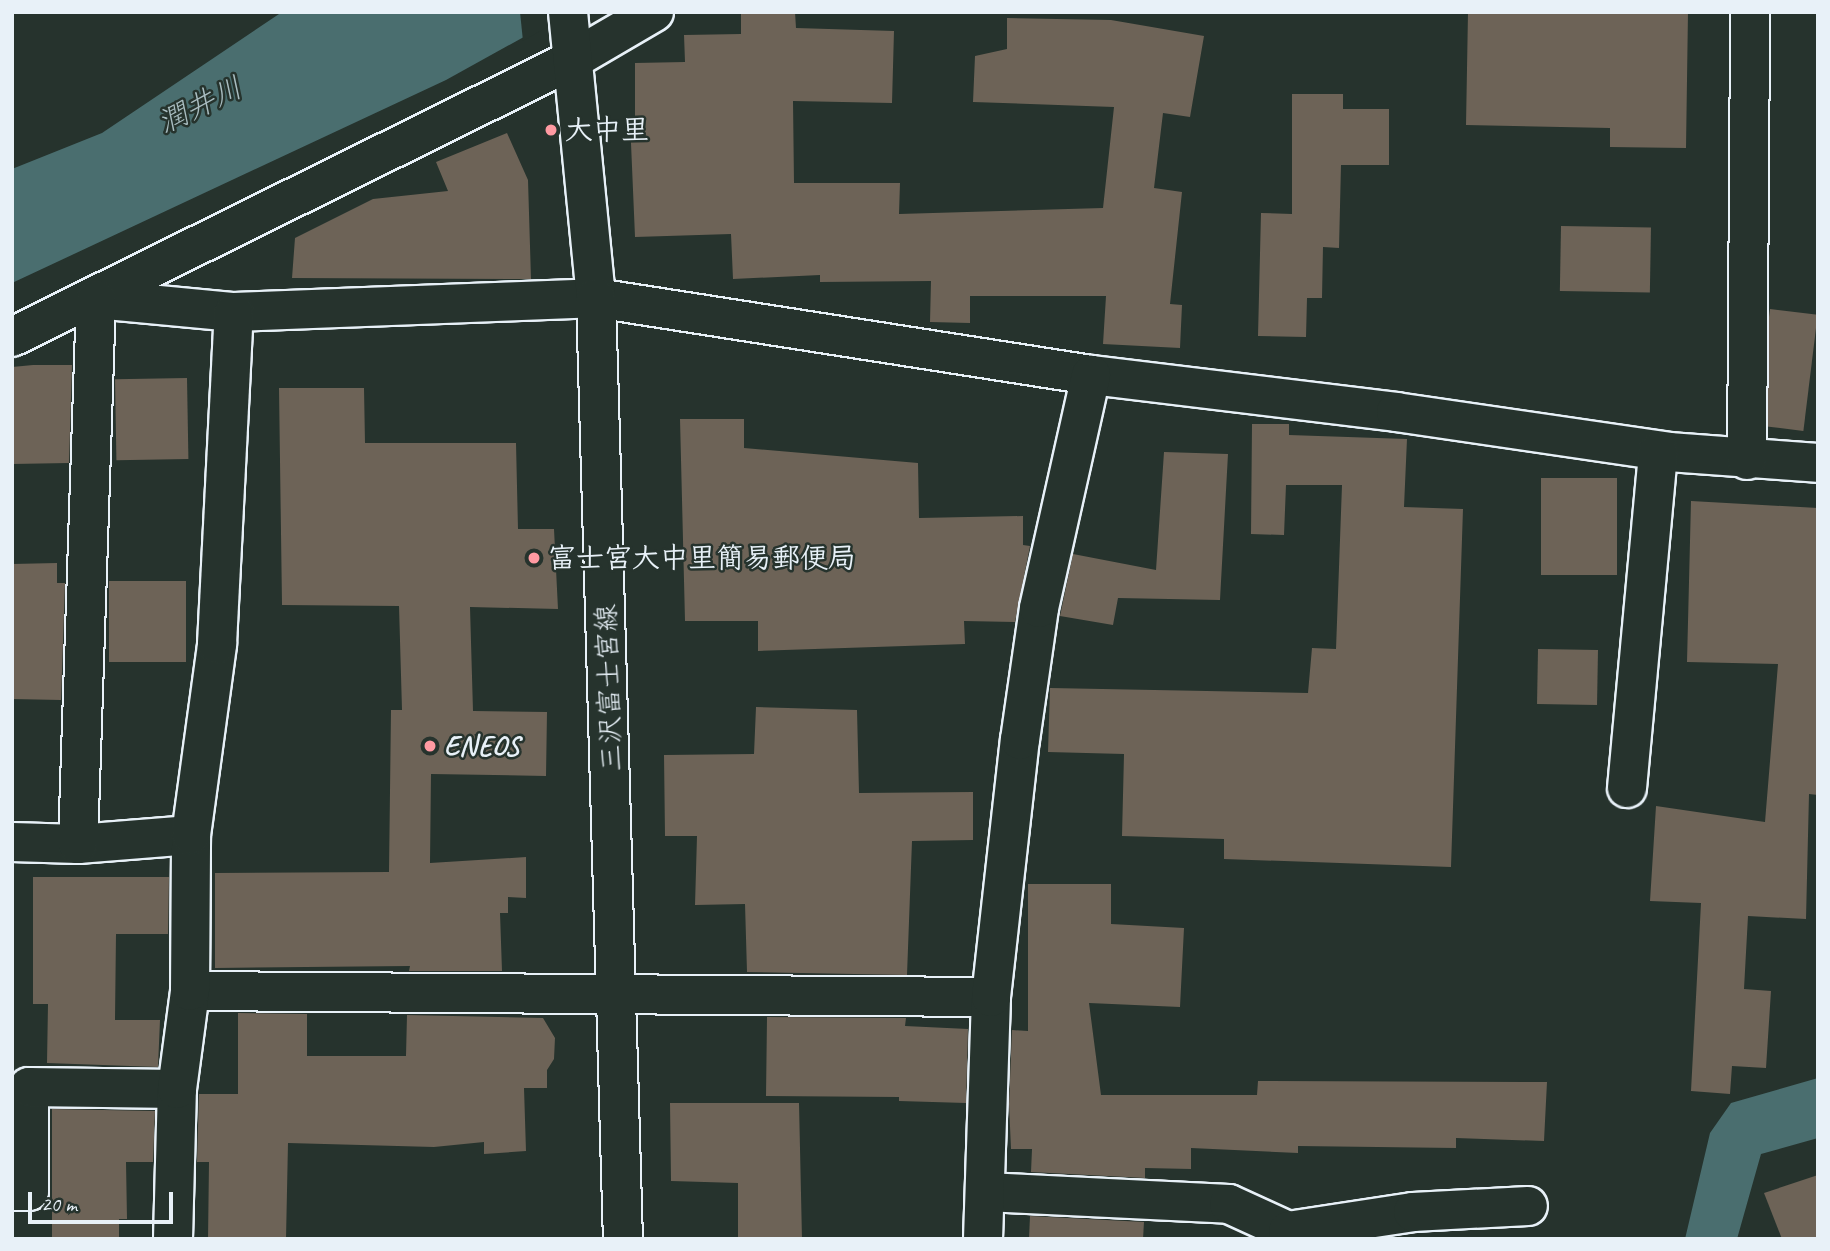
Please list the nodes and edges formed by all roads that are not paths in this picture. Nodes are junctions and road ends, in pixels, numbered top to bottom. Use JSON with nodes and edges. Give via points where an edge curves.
{"nodes":[{"id":1,"x":654,"y":12,"type":"edge"},
{"id":2,"x":1750,"y":12,"type":"edge"},
{"id":3,"x":570,"y":36,"type":"edge"},
{"id":4,"x":596,"y":298,"type":"junction"},
{"id":5,"x":96,"y":299,"type":"junction"},
{"id":6,"x":234,"y":312,"type":"junction"},
{"id":7,"x":12,"y":337,"type":"edge"},
{"id":8,"x":1091,"y":375,"type":"junction"},
{"id":9,"x":1658,"y":451,"type":"junction"},
{"id":10,"x":1747,"y":460,"type":"junction"},
{"id":11,"x":1818,"y":463,"type":"edge"},
{"id":12,"x":1627,"y":788,"type":"dead end"},
{"id":13,"x":191,"y":835,"type":"junction"},
{"id":14,"x":12,"y":842,"type":"edge"},
{"id":15,"x":78,"y":844,"type":"junction"},
{"id":16,"x":190,"y":991,"type":"junction"},
{"id":17,"x":619,"y":995,"type":"junction"},
{"id":18,"x":990,"y":998,"type":"junction"},
{"id":19,"x":177,"y":1089,"type":"junction"},
{"id":20,"x":12,"y":1191,"type":"edge"},
{"id":21,"x":986,"y":1192,"type":"junction"},
{"id":22,"x":1528,"y":1206,"type":"dead end"},
{"id":23,"x":173,"y":1239,"type":"edge"},
{"id":24,"x":623,"y":1239,"type":"edge"},
{"id":25,"x":983,"y":1239,"type":"edge"}],
"edges":[{"from":1,"to":3,"type":"street"},
{"from":2,"to":10,"type":"street"},
{"from":3,"to":4,"type":"street","name":"三沢富士宮線"},
{"from":3,"to":5,"type":"street"},
{"from":4,"to":6,"type":"street"},
{"from":4,"to":8,"type":"street"},
{"from":4,"to":17,"type":"street","name":"三沢富士宮線"},
{"from":5,"to":6,"type":"street"},
{"from":5,"to":7,"type":"street"},
{"from":5,"to":15,"type":"street"},
{"from":6,"to":13,"type":"street","via":[[217,644]]},
{"from":8,"to":9,"type":"street","via":[[1396,412]]},
{"from":8,"to":18,"type":"street","via":[[1039,608]]},
{"from":9,"to":10,"type":"street"},
{"from":9,"to":12,"type":"street"},
{"from":10,"to":11,"type":"street"},
{"from":13,"to":15,"type":"street"},
{"from":13,"to":16,"type":"street"},
{"from":14,"to":15,"type":"street"},
{"from":16,"to":17,"type":"street"},
{"from":16,"to":19,"type":"street"},
{"from":17,"to":18,"type":"street"},
{"from":17,"to":24,"type":"street","name":"三沢富士宮線"},
{"from":18,"to":21,"type":"street"},
{"from":19,"to":20,"type":"street","via":[[29,1087],[29,1191]]},
{"from":19,"to":23,"type":"street"},
{"from":21,"to":22,"type":"street","via":[[1229,1205],[1288,1231],[1413,1212]]},
{"from":21,"to":25,"type":"street"}]}
